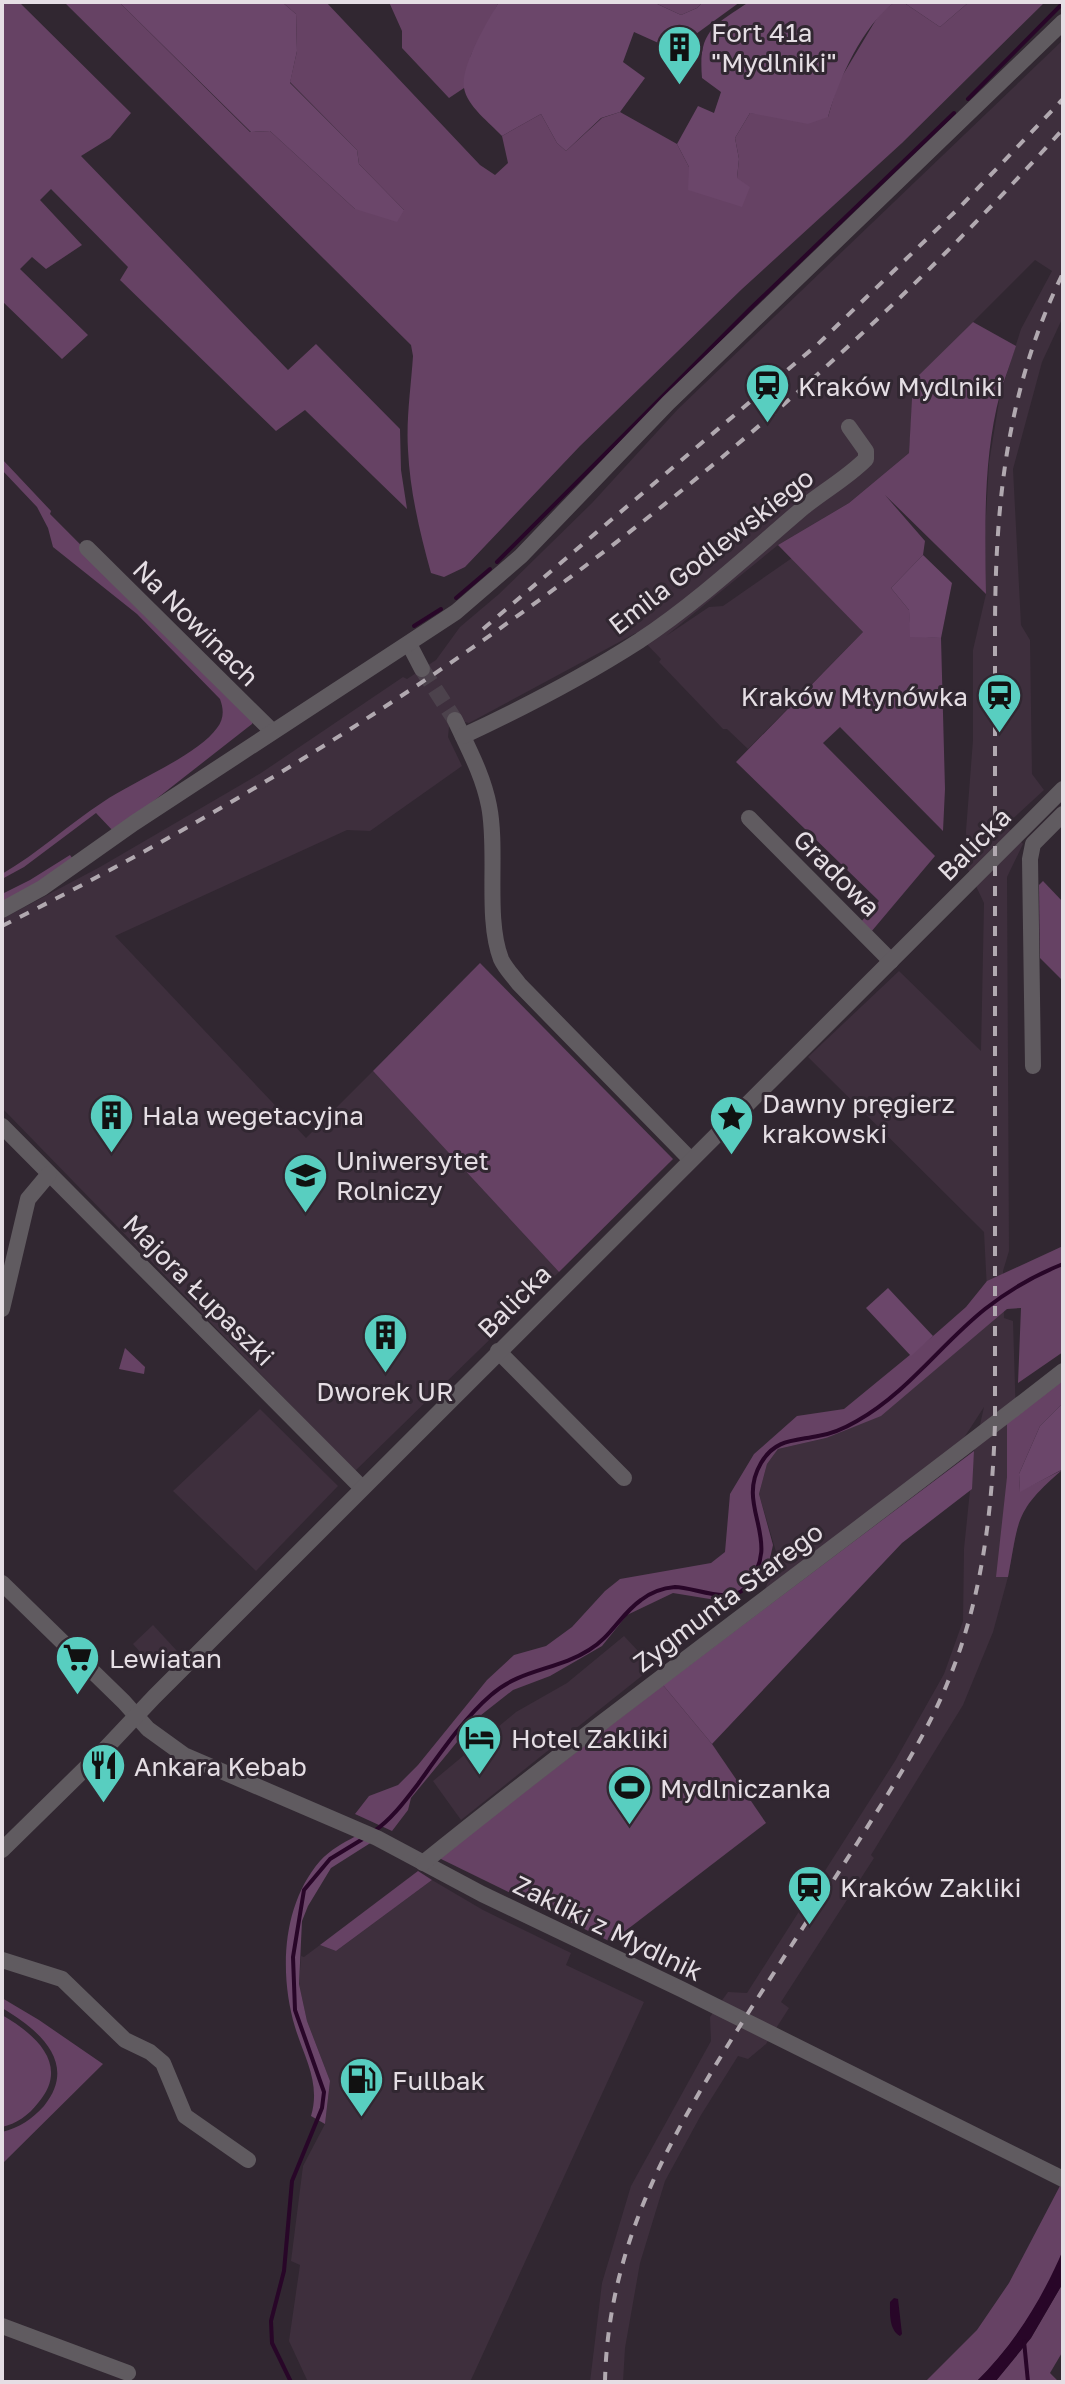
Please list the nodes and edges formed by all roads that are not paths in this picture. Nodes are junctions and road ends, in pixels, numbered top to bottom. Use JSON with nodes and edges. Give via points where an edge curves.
{"nodes":[{"id":1,"x":1063,"y":22,"type":"edge"},
{"id":2,"x":849,"y":427,"type":"dead end"},
{"id":3,"x":87,"y":548,"type":"dead end"},
{"id":4,"x":409,"y":644,"type":"junction"},
{"id":5,"x":422,"y":669,"type":"tunnel mouth"},
{"id":6,"x":455,"y":720,"type":"tunnel mouth"},
{"id":7,"x":272,"y":731,"type":"junction"},
{"id":8,"x":463,"y":736,"type":"junction"},
{"id":9,"x":1063,"y":789,"type":"edge"},
{"id":10,"x":749,"y":818,"type":"dead end"},
{"id":11,"x":1062,"y":819,"type":"edge"},
{"id":12,"x":2,"y":910,"type":"edge"},
{"id":13,"x":891,"y":961,"type":"junction"},
{"id":14,"x":1033,"y":1066,"type":"dead end"},
{"id":15,"x":2,"y":1126,"type":"edge"},
{"id":16,"x":691,"y":1160,"type":"junction"},
{"id":17,"x":49,"y":1174,"type":"junction"},
{"id":18,"x":2,"y":1309,"type":"edge"},
{"id":19,"x":498,"y":1351,"type":"junction"},
{"id":20,"x":1063,"y":1371,"type":"edge"},
{"id":21,"x":624,"y":1478,"type":"dead end"},
{"id":22,"x":362,"y":1488,"type":"junction"},
{"id":23,"x":2,"y":1583,"type":"edge"},
{"id":24,"x":137,"y":1716,"type":"junction"},
{"id":25,"x":2,"y":1850,"type":"edge"},
{"id":26,"x":423,"y":1863,"type":"junction"},
{"id":27,"x":2,"y":1960,"type":"edge"},
{"id":28,"x":248,"y":2160,"type":"dead end"},
{"id":29,"x":1063,"y":2179,"type":"edge"},
{"id":30,"x":2,"y":2326,"type":"edge"},
{"id":31,"x":128,"y":2373,"type":"dead end"}],
"edges":[{"from":1,"to":4,"type":"street","via":[[668,403],[521,556]]},
{"from":2,"to":8,"type":"street","name":"Emila Godlewskiego","via":[[866,459],[836,486],[639,641]]},
{"from":3,"to":7,"type":"street","name":"Na Nowinach"},
{"from":4,"to":5,"type":"street"},
{"from":4,"to":7,"type":"street"},
{"from":6,"to":8,"type":"street"},
{"from":7,"to":12,"type":"street"},
{"from":8,"to":16,"type":"street","via":[[489,806],[501,959],[519,984]]},
{"from":9,"to":13,"type":"street","name":"Balicka"},
{"from":10,"to":13,"type":"street","name":"Gradowa"},
{"from":11,"to":14,"type":"street","via":[[1033,844],[1030,859]]},
{"from":13,"to":16,"type":"street","name":"Balicka"},
{"from":15,"to":17,"type":"street","name":"Majora Łupaszki"},
{"from":16,"to":19,"type":"street","name":"Balicka"},
{"from":17,"to":18,"type":"street","via":[[28,1199]]},
{"from":17,"to":22,"type":"street","name":"Majora Łupaszki"},
{"from":19,"to":21,"type":"street"},
{"from":19,"to":22,"type":"street","name":"Balicka"},
{"from":20,"to":26,"type":"street","name":"Zygmunta Starego"},
{"from":22,"to":24,"type":"street","name":"Balicka"},
{"from":23,"to":24,"type":"street","name":"Zakliki z Mydlnik"},
{"from":24,"to":25,"type":"street","name":"Balicka"},
{"from":24,"to":26,"type":"street","name":"Zakliki z Mydlnik","via":[[184,1755]]},
{"from":26,"to":29,"type":"street","name":"Zakliki z Mydlnik"},
{"from":27,"to":28,"type":"street","via":[[62,1979],[125,2040],[163,2063],[185,2116]]},
{"from":30,"to":31,"type":"street"}]}
